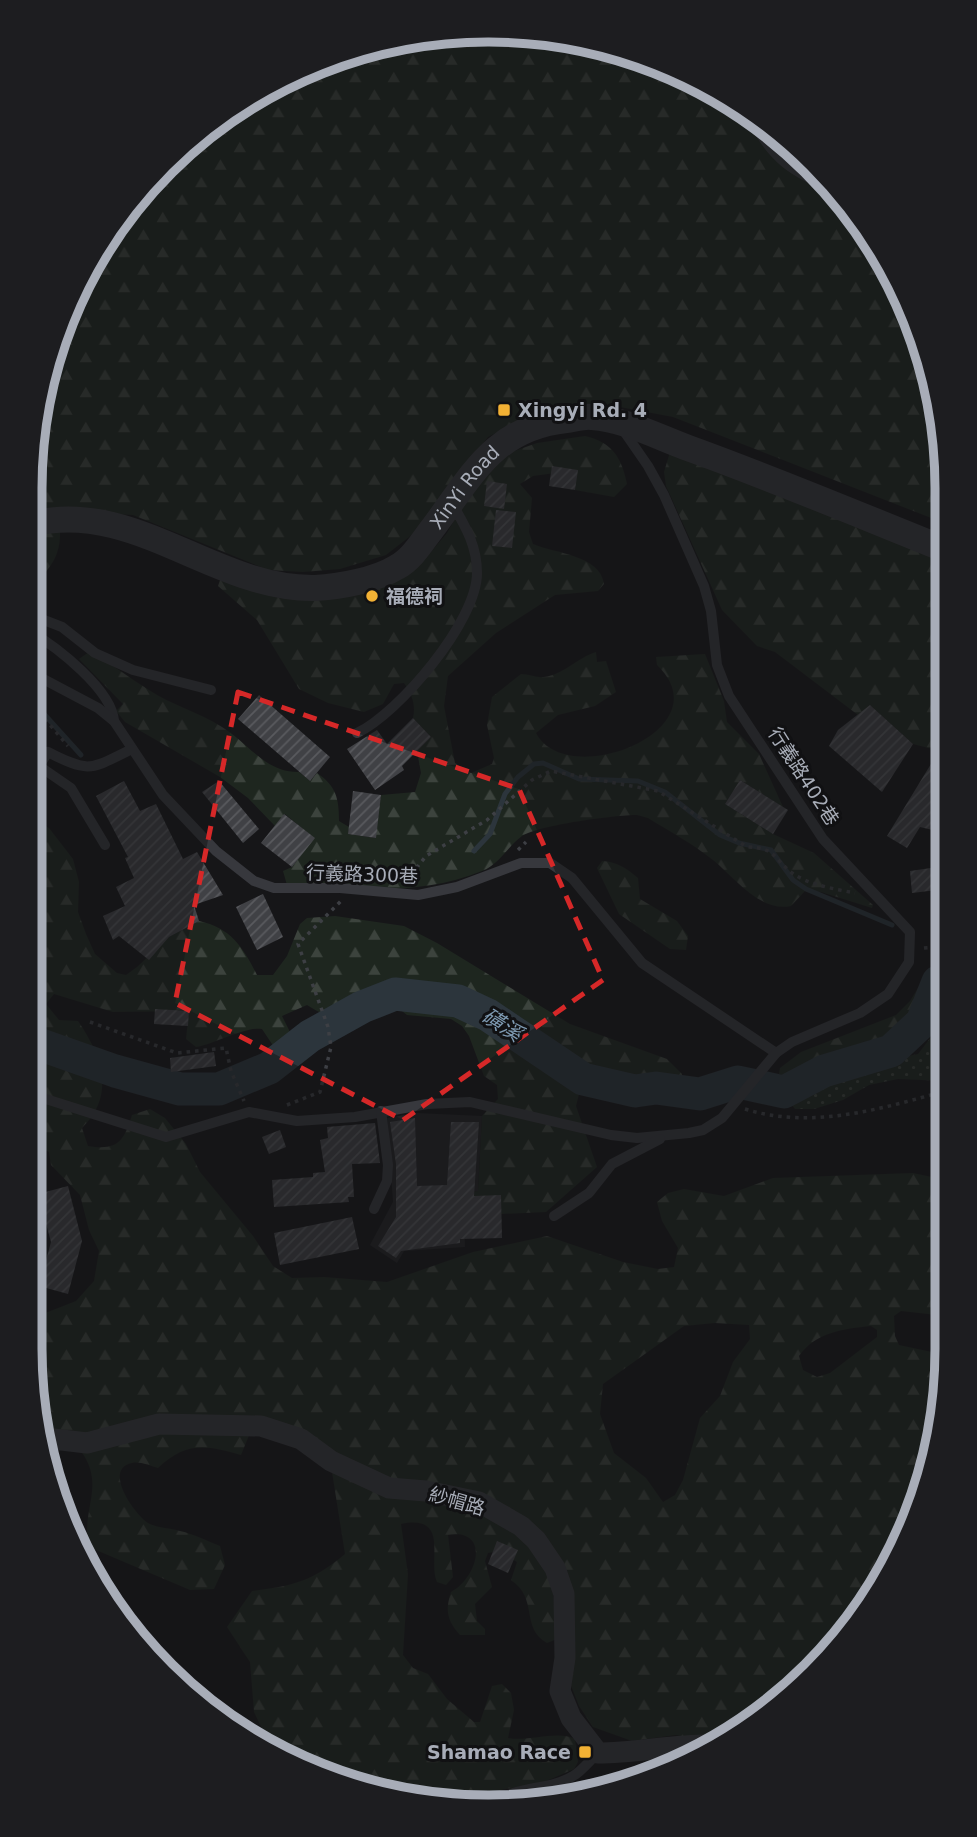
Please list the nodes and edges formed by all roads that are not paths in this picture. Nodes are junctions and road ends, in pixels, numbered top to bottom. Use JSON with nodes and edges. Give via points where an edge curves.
{"nodes":[{"id":1,"x":759,"y":134,"type":"edge"},
{"id":2,"x":810,"y":179,"type":"edge"},
{"id":3,"x":617,"y":422,"type":"junction"},
{"id":4,"x":452,"y":503,"type":"junction"},
{"id":5,"x":42,"y":521,"type":"edge"},
{"id":6,"x":935,"y":545,"type":"edge"},
{"id":7,"x":42,"y":619,"type":"edge"},
{"id":8,"x":42,"y":640,"type":"edge"},
{"id":9,"x":42,"y":678,"type":"edge"},
{"id":10,"x":211,"y":690,"type":"dead end"},
{"id":11,"x":114,"y":720,"type":"junction"},
{"id":12,"x":357,"y":733,"type":"dead end"},
{"id":13,"x":132,"y":749,"type":"junction"},
{"id":14,"x":42,"y":761,"type":"edge"},
{"id":15,"x":42,"y":768,"type":"edge"},
{"id":16,"x":105,"y":845,"type":"dead end"},
{"id":17,"x":776,"y":1053,"type":"junction"},
{"id":18,"x":42,"y":1098,"type":"edge"},
{"id":19,"x":381,"y":1111,"type":"junction"},
{"id":20,"x":662,"y":1138,"type":"junction"},
{"id":21,"x":374,"y":1209,"type":"dead end"},
{"id":22,"x":554,"y":1216,"type":"dead end"},
{"id":23,"x":52,"y":1439,"type":"edge"},
{"id":24,"x":693,"y":1745,"type":"edge"},
{"id":25,"x":597,"y":1753,"type":"junction"},
{"id":26,"x":507,"y":1794,"type":"edge"}],
"edges":[{"from":1,"to":2,"type":"lane","via":[[795,173]]},
{"from":3,"to":4,"type":"street","name":"XinYi Road","via":[[591,417],[552,421],[503,440],[486,455]]},
{"from":3,"to":6,"type":"street","name":"XinYi Road"},
{"from":3,"to":17,"type":"lane","name":"行義路402巷","via":[[648,466],[704,586],[717,665],[729,696],[823,839],[910,932],[911,950],[904,973],[877,1003]]},
{"from":4,"to":5,"type":"street","name":"XinYi Road","via":[[397,568],[317,588],[281,587],[143,533],[102,522]]},
{"from":4,"to":12,"type":"lane","via":[[474,542],[475,592],[423,674],[373,726]]},
{"from":7,"to":10,"type":"lane","via":[[62,627],[95,653],[133,670]]},
{"from":8,"to":11,"type":"lane","name":"行義路300巷","via":[[113,706]]},
{"from":9,"to":11,"type":"lane","name":"行義路300巷"},
{"from":11,"to":13,"type":"lane","name":"行義路300巷"},
{"from":13,"to":14,"type":"lane","via":[[89,768],[48,752]]},
{"from":13,"to":17,"type":"lane","name":"行義路300巷","via":[[163,795],[216,850],[254,881],[274,888],[399,895],[445,890],[521,863],[550,863],[572,878],[620,939],[660,978]]},
{"from":15,"to":16,"type":"lane","via":[[71,788]]},
{"from":17,"to":20,"type":"lane","via":[[722,1118],[703,1130]]},
{"from":18,"to":19,"type":"lane","via":[[166,1137],[249,1112],[297,1121]]},
{"from":19,"to":20,"type":"lane","via":[[470,1102],[611,1135]]},
{"from":19,"to":21,"type":"lane","via":[[387,1181]]},
{"from":20,"to":22,"type":"lane","via":[[612,1164],[589,1193]]},
{"from":23,"to":25,"type":"street","name":"紗帽路","via":[[87,1443],[159,1424],[261,1426],[301,1439],[331,1461],[389,1488],[479,1502],[521,1526],[536,1540],[560,1581],[565,1658],[560,1691],[571,1718]]},
{"from":24,"to":25,"type":"street"},
{"from":25,"to":26,"type":"lane","via":[[573,1776]]}]}
